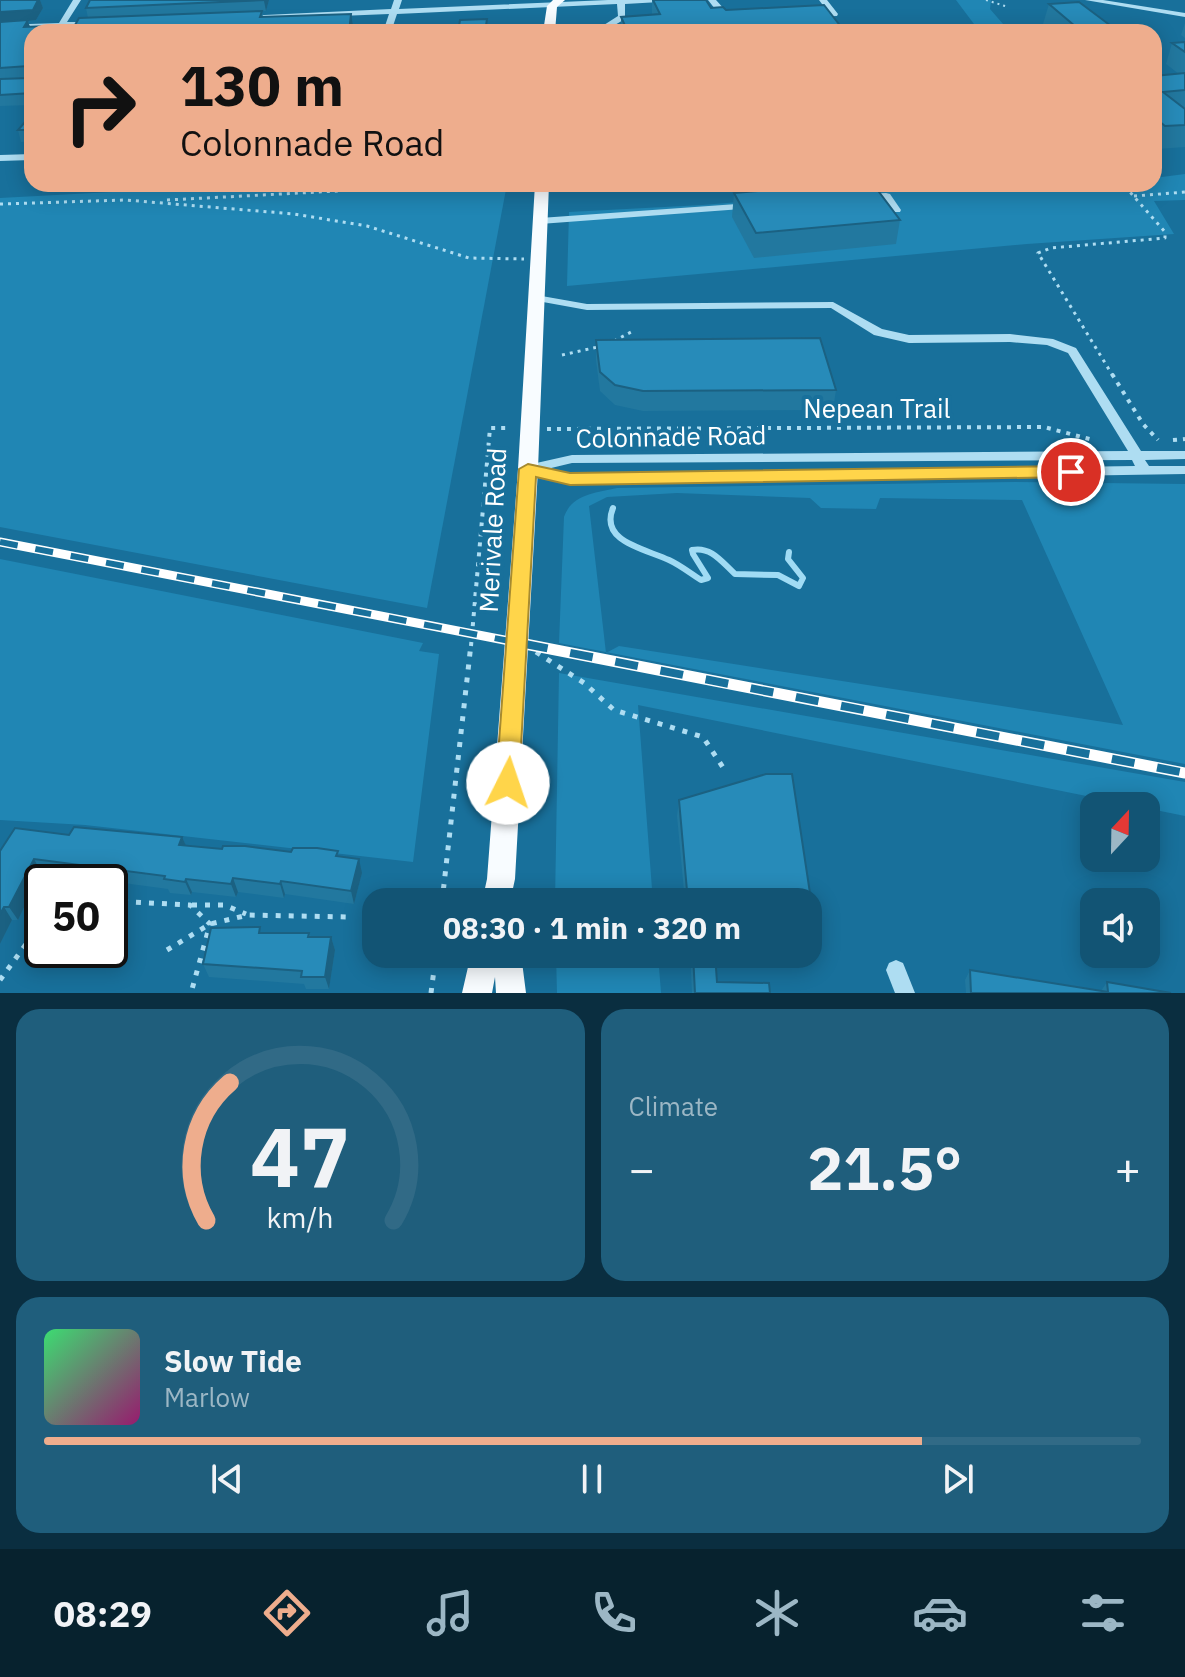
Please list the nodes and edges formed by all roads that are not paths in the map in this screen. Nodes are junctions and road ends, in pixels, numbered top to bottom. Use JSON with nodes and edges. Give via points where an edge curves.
{"nodes":[{"id":1,"x":77,"y":0,"type":"edge"},
{"id":2,"x":398,"y":0,"type":"edge"},
{"id":3,"x":660,"y":0,"type":"edge"},
{"id":4,"x":712,"y":0,"type":"edge"},
{"id":5,"x":823,"y":0,"type":"edge"},
{"id":6,"x":1089,"y":0,"type":"edge"},
{"id":7,"x":553,"y":2,"type":"edge"},
{"id":8,"x":621,"y":2,"type":"junction"},
{"id":9,"x":395,"y":12,"type":"junction"},
{"id":10,"x":809,"y":15,"type":"edge"},
{"id":11,"x":1185,"y":15,"type":"edge"},
{"id":12,"x":746,"y":17,"type":"edge"},
{"id":13,"x":228,"y":19,"type":"edge"},
{"id":14,"x":109,"y":23,"type":"edge"},
{"id":15,"x":63,"y":24,"type":"edge"},
{"id":16,"x":86,"y":24,"type":"edge"},
{"id":17,"x":390,"y":24,"type":"edge"},
{"id":18,"x":550,"y":24,"type":"edge"},
{"id":19,"x":610,"y":24,"type":"edge"},
{"id":20,"x":24,"y":26,"type":"edge"},
{"id":21,"x":0,"y":27,"type":"edge"},
{"id":22,"x":24,"y":157,"type":"edge"},
{"id":23,"x":0,"y":158,"type":"edge"},
{"id":24,"x":542,"y":192,"type":"edge"},
{"id":25,"x":854,"y":198,"type":"edge"},
{"id":26,"x":762,"y":205,"type":"edge"},
{"id":27,"x":896,"y":210,"type":"edge"},
{"id":28,"x":540,"y":221,"type":"junction"},
{"id":29,"x":536,"y":298,"type":"junction"},
{"id":30,"x":1137,"y":455,"type":"junction"},
{"id":31,"x":1185,"y":455,"type":"edge"},
{"id":32,"x":528,"y":469,"type":"junction"},
{"id":33,"x":1185,"y":470,"type":"edge"},
{"id":34,"x":1144,"y":471,"type":"junction"},
{"id":35,"x":500,"y":888,"type":"edge"},
{"id":36,"x":482,"y":968,"type":"edge"},
{"id":37,"x":508,"y":968,"type":"edge"},
{"id":38,"x":896,"y":970,"type":"dead end"},
{"id":39,"x":477,"y":993,"type":"edge"},
{"id":40,"x":511,"y":993,"type":"edge"},
{"id":41,"x":905,"y":993,"type":"edge"}],
"edges":[{"from":1,"to":15,"type":"street"},
{"from":2,"to":9,"type":"street"},
{"from":3,"to":8,"type":"street"},
{"from":4,"to":12,"type":"street","via":[[722,12]]},
{"from":5,"to":10,"type":"street","via":[[834,14]]},
{"from":6,"to":11,"type":"street"},
{"from":7,"to":8,"type":"street"},
{"from":7,"to":9,"type":"street"},
{"from":7,"to":18,"type":"main road"},
{"from":8,"to":19,"type":"street","via":[[622,17]]},
{"from":9,"to":13,"type":"street"},
{"from":9,"to":17,"type":"street"},
{"from":14,"to":16,"type":"street"},
{"from":20,"to":21,"type":"street"},
{"from":22,"to":23,"type":"street"},
{"from":24,"to":28,"type":"main road","name":"Merivale Road"},
{"from":25,"to":27,"type":"street","via":[[886,196]]},
{"from":26,"to":28,"type":"street"},
{"from":28,"to":29,"type":"main road","name":"Merivale Road"},
{"from":29,"to":30,"type":"street","via":[[587,307],[833,305],[878,332],[909,339],[1049,342],[1072,351]]},
{"from":29,"to":32,"type":"main road","name":"Merivale Road"},
{"from":30,"to":31,"type":"street","name":"Colonnade Road"},
{"from":30,"to":32,"type":"street","name":"Colonnade Road","via":[[572,459]]},
{"from":30,"to":34,"type":"street"},
{"from":32,"to":34,"type":"street","name":"Colonnade Road","via":[[570,479]]},
{"from":32,"to":35,"type":"main road","name":"Merivale Road"},
{"from":33,"to":34,"type":"street","name":"Colonnade Road"},
{"from":36,"to":39,"type":"main road"},
{"from":37,"to":40,"type":"main road"},
{"from":38,"to":41,"type":"street"}]}
